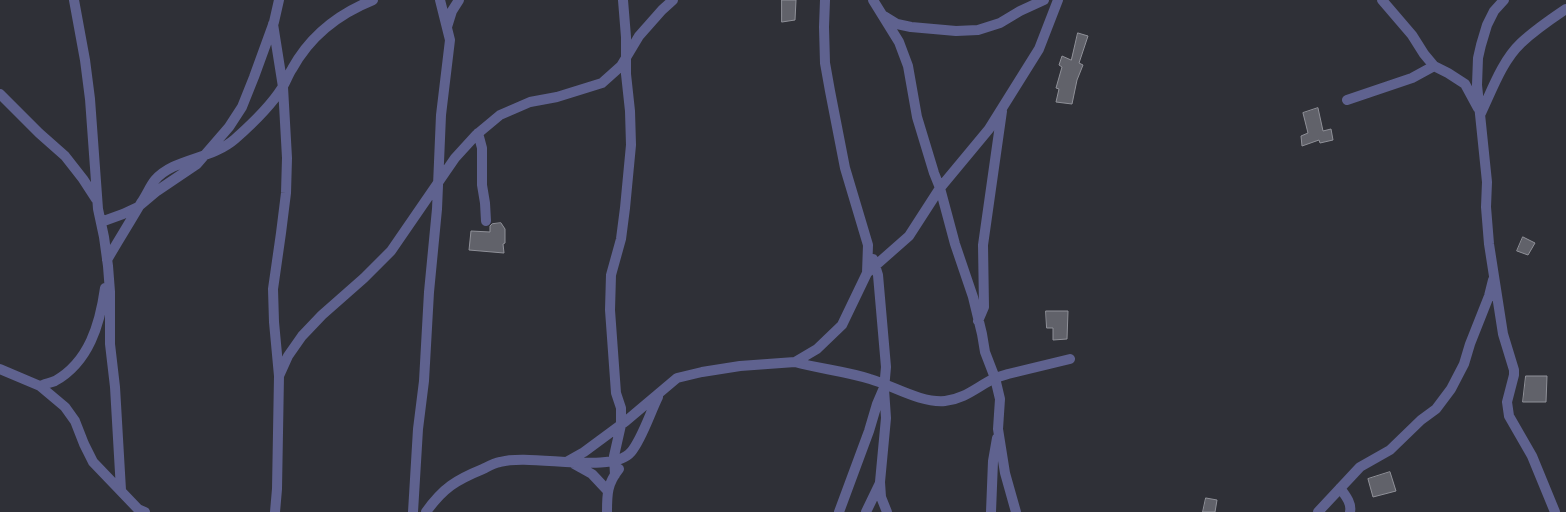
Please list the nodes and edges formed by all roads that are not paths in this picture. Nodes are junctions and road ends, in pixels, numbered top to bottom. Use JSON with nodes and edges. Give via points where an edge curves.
{"nodes":[{"id":1,"x":74,"y":0,"type":"edge"},
{"id":2,"x":279,"y":0,"type":"edge"},
{"id":3,"x":373,"y":0,"type":"edge"},
{"id":4,"x":440,"y":0,"type":"edge"},
{"id":5,"x":460,"y":0,"type":"edge"},
{"id":6,"x":623,"y":0,"type":"edge"},
{"id":7,"x":673,"y":0,"type":"edge"},
{"id":8,"x":825,"y":0,"type":"edge"},
{"id":9,"x":873,"y":0,"type":"edge"},
{"id":10,"x":1044,"y":0,"type":"edge"},
{"id":11,"x":1058,"y":0,"type":"edge"},
{"id":12,"x":1382,"y":0,"type":"edge"},
{"id":13,"x":1504,"y":0,"type":"edge"},
{"id":14,"x":1566,"y":9,"type":"edge"},
{"id":15,"x":882,"y":15,"type":"junction"},
{"id":16,"x":273,"y":24,"type":"junction"},
{"id":17,"x":447,"y":27,"type":"junction"},
{"id":18,"x":626,"y":57,"type":"junction"},
{"id":19,"x":1434,"y":66,"type":"junction"},
{"id":20,"x":283,"y":87,"type":"junction"},
{"id":21,"x":0,"y":94,"type":"edge"},
{"id":22,"x":1347,"y":100,"type":"dead end"},
{"id":23,"x":1002,"y":107,"type":"junction"},
{"id":24,"x":1481,"y":113,"type":"junction"},
{"id":25,"x":478,"y":134,"type":"junction"},
{"id":26,"x":203,"y":157,"type":"junction"},
{"id":27,"x":438,"y":182,"type":"junction"},
{"id":28,"x":940,"y":188,"type":"junction"},
{"id":29,"x":97,"y":201,"type":"junction"},
{"id":30,"x":140,"y":206,"type":"junction"},
{"id":31,"x":486,"y":221,"type":"dead end"},
{"id":32,"x":101,"y":222,"type":"junction"},
{"id":33,"x":868,"y":245,"type":"junction"},
{"id":34,"x":107,"y":263,"type":"junction"},
{"id":35,"x":875,"y":264,"type":"junction"},
{"id":36,"x":867,"y":273,"type":"junction"},
{"id":37,"x":1494,"y":276,"type":"junction"},
{"id":38,"x":978,"y":321,"type":"junction"},
{"id":39,"x":1070,"y":359,"type":"dead end"},
{"id":40,"x":795,"y":362,"type":"junction"},
{"id":41,"x":0,"y":369,"type":"edge"},
{"id":42,"x":279,"y":376,"type":"junction"},
{"id":43,"x":995,"y":378,"type":"junction"},
{"id":44,"x":40,"y":386,"type":"junction"},
{"id":45,"x":884,"y":386,"type":"junction"},
{"id":46,"x":660,"y":393,"type":"junction"},
{"id":47,"x":621,"y":425,"type":"junction"},
{"id":48,"x":998,"y":429,"type":"junction"},
{"id":49,"x":631,"y":452,"type":"junction"},
{"id":50,"x":568,"y":461,"type":"junction"},
{"id":51,"x":614,"y":462,"type":"junction"},
{"id":52,"x":615,"y":474,"type":"junction"},
{"id":53,"x":880,"y":482,"type":"junction"},
{"id":54,"x":1340,"y":488,"type":"junction"},
{"id":55,"x":121,"y":490,"type":"junction"},
{"id":56,"x":607,"y":490,"type":"junction"},
{"id":57,"x":413,"y":500,"type":"junction"},
{"id":58,"x":145,"y":512,"type":"edge"},
{"id":59,"x":275,"y":512,"type":"edge"},
{"id":60,"x":406,"y":512,"type":"edge"},
{"id":61,"x":413,"y":512,"type":"edge"},
{"id":62,"x":426,"y":512,"type":"edge"},
{"id":63,"x":607,"y":512,"type":"edge"},
{"id":64,"x":839,"y":512,"type":"edge"},
{"id":65,"x":866,"y":512,"type":"edge"},
{"id":66,"x":887,"y":512,"type":"edge"},
{"id":67,"x":991,"y":512,"type":"edge"},
{"id":68,"x":1016,"y":512,"type":"edge"},
{"id":69,"x":1318,"y":512,"type":"edge"},
{"id":70,"x":1350,"y":512,"type":"edge"},
{"id":71,"x":1555,"y":512,"type":"edge"}],
"edges":[{"from":1,"to":29,"type":"street","via":[[90,99]]},
{"from":2,"to":16,"type":"street"},
{"from":3,"to":20,"type":"street","via":[[333,21],[318,34],[291,70]]},
{"from":4,"to":17,"type":"street"},
{"from":5,"to":17,"type":"street","via":[[452,11]]},
{"from":6,"to":18,"type":"street"},
{"from":7,"to":18,"type":"street","via":[[639,36]]},
{"from":8,"to":33,"type":"street","via":[[825,63],[845,168]]},
{"from":9,"to":15,"type":"street"},
{"from":10,"to":15,"type":"street","via":[[1000,23],[978,30],[956,31],[897,24]]},
{"from":11,"to":23,"type":"street","via":[[1039,49]]},
{"from":12,"to":19,"type":"street"},
{"from":13,"to":24,"type":"street","via":[[1494,11],[1481,44],[1477,84]]},
{"from":14,"to":24,"type":"street","via":[[1520,44],[1504,67]]},
{"from":15,"to":28,"type":"street","via":[[899,42],[908,66],[917,117]]},
{"from":16,"to":20,"type":"street"},
{"from":16,"to":26,"type":"street","via":[[242,107],[229,127]]},
{"from":17,"to":27,"type":"street","via":[[450,40],[441,115]]},
{"from":18,"to":25,"type":"street","via":[[621,66],[602,83],[557,97],[530,102],[500,115]]},
{"from":18,"to":47,"type":"street","via":[[631,145],[626,208],[611,275],[610,310],[615,386],[621,408]]},
{"from":19,"to":22,"type":"street","via":[[1412,78]]},
{"from":19,"to":24,"type":"street","via":[[1466,84]]},
{"from":20,"to":26,"type":"street","via":[[253,122],[228,144]]},
{"from":20,"to":42,"type":"street","via":[[286,193],[273,289]]},
{"from":21,"to":29,"type":"street","via":[[65,156]]},
{"from":23,"to":28,"type":"street","via":[[978,144]]},
{"from":23,"to":38,"type":"street","via":[[982,245],[984,307]]},
{"from":24,"to":37,"type":"street","via":[[1487,182],[1486,207]]},
{"from":25,"to":27,"type":"street","via":[[455,158]]},
{"from":25,"to":31,"type":"street","via":[[482,148],[482,185]]},
{"from":26,"to":30,"type":"street"},
{"from":27,"to":42,"type":"street","via":[[391,251],[302,336],[288,356]]},
{"from":27,"to":57,"type":"street"},
{"from":28,"to":35,"type":"street","via":[[909,236]]},
{"from":28,"to":38,"type":"street"},
{"from":29,"to":32,"type":"street"},
{"from":30,"to":32,"type":"street"},
{"from":30,"to":34,"type":"street"},
{"from":32,"to":34,"type":"street"},
{"from":33,"to":35,"type":"street"},
{"from":33,"to":36,"type":"street"},
{"from":34,"to":44,"type":"street","via":[[100,316],[91,342],[76,365],[54,381]]},
{"from":34,"to":55,"type":"street"},
{"from":35,"to":36,"type":"street"},
{"from":35,"to":45,"type":"street","via":[[884,332]]},
{"from":36,"to":40,"type":"street","via":[[842,325],[817,349]]},
{"from":37,"to":54,"type":"street","via":[[1464,364],[1451,389],[1436,409],[1390,450],[1360,467]]},
{"from":37,"to":71,"type":"street","via":[[1504,334],[1514,370],[1507,402],[1509,416],[1532,456]]},
{"from":38,"to":43,"type":"street","via":[[984,352]]},
{"from":39,"to":43,"type":"street"},
{"from":40,"to":45,"type":"street","via":[[847,373]]},
{"from":40,"to":46,"type":"street","via":[[702,372],[677,378]]},
{"from":41,"to":44,"type":"street"},
{"from":42,"to":59,"type":"street"},
{"from":43,"to":45,"type":"street","via":[[959,399],[944,401]]},
{"from":43,"to":48,"type":"street","via":[[1000,399]]},
{"from":44,"to":55,"type":"street","via":[[64,407],[75,421],[93,462]]},
{"from":45,"to":53,"type":"street","via":[[886,418]]},
{"from":45,"to":64,"type":"street"},
{"from":46,"to":47,"type":"street"},
{"from":46,"to":49,"type":"street"},
{"from":47,"to":50,"type":"street"},
{"from":47,"to":51,"type":"street"},
{"from":48,"to":67,"type":"street","via":[[993,460]]},
{"from":48,"to":68,"type":"street","via":[[1005,473]]},
{"from":49,"to":51,"type":"street"},
{"from":49,"to":52,"type":"street"},
{"from":50,"to":51,"type":"street"},
{"from":50,"to":56,"type":"street","via":[[592,474]]},
{"from":50,"to":62,"type":"street","via":[[501,461],[454,482],[436,498]]},
{"from":51,"to":52,"type":"street"},
{"from":52,"to":56,"type":"street"},
{"from":53,"to":65,"type":"street"},
{"from":53,"to":66,"type":"street","via":[[881,497]]},
{"from":54,"to":69,"type":"street"},
{"from":54,"to":70,"type":"street","via":[[1349,501]]},
{"from":55,"to":58,"type":"street","via":[[138,509]]},
{"from":56,"to":63,"type":"street"},
{"from":57,"to":60,"type":"street"},
{"from":57,"to":61,"type":"street"}]}
